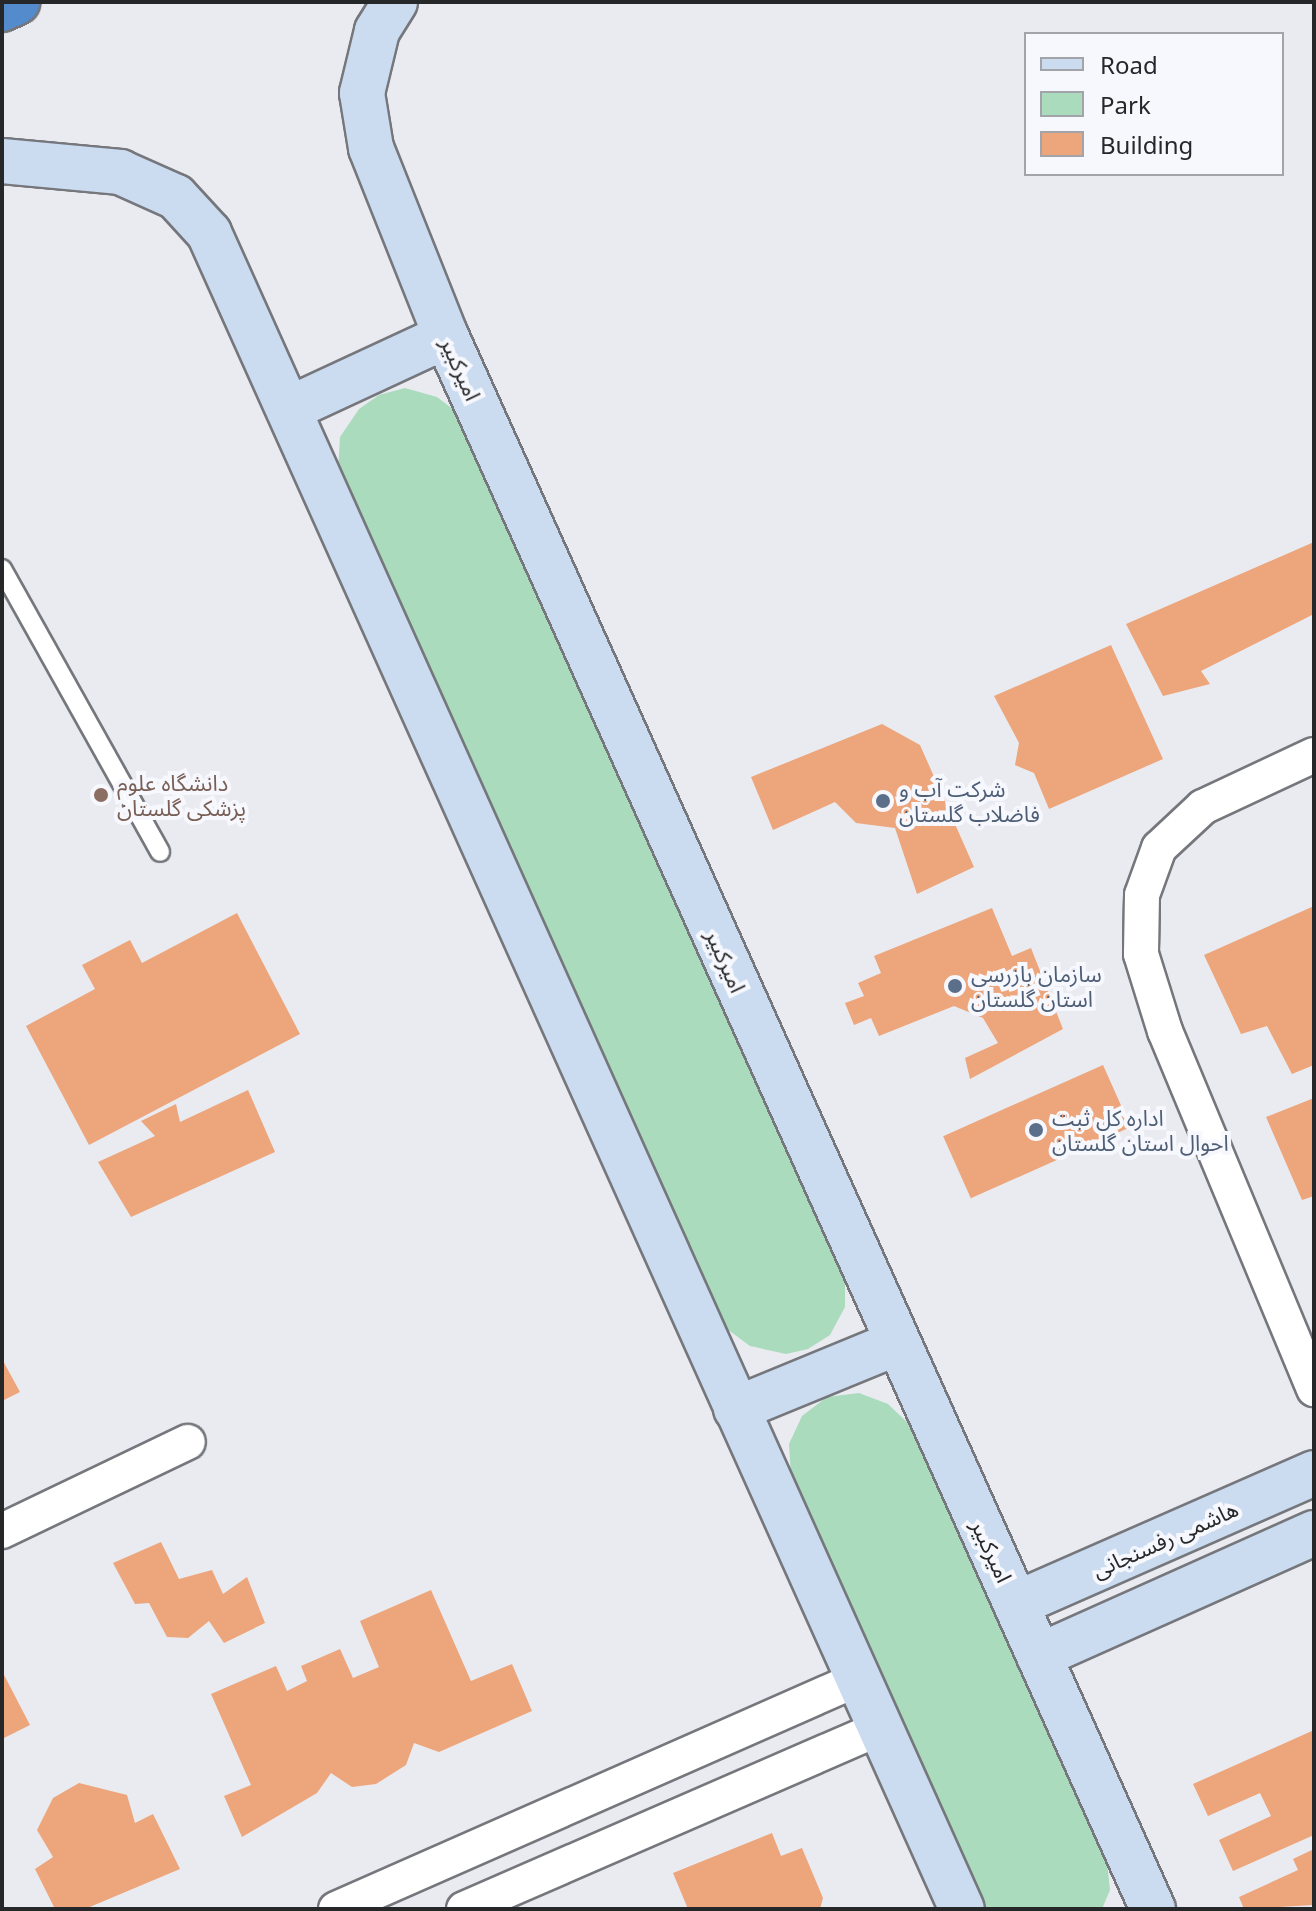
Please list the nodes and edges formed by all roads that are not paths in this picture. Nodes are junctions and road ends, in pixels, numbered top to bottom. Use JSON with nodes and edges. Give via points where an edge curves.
{"nodes":[{"id":1,"x":17,"y":2,"type":"edge"},
{"id":2,"x":395,"y":2,"type":"edge"},
{"id":3,"x":2,"y":9,"type":"edge"},
{"id":4,"x":2,"y":161,"type":"edge"},
{"id":5,"x":446,"y":336,"type":"junction"},
{"id":6,"x":289,"y":409,"type":"junction"},
{"id":7,"x":2,"y":569,"type":"edge"},
{"id":8,"x":1314,"y":755,"type":"edge"},
{"id":9,"x":160,"y":852,"type":"dead end"},
{"id":10,"x":897,"y":1343,"type":"junction"},
{"id":11,"x":1314,"y":1389,"type":"edge"},
{"id":12,"x":736,"y":1409,"type":"junction"},
{"id":13,"x":188,"y":1442,"type":"dead end"},
{"id":14,"x":1314,"y":1473,"type":"edge"},
{"id":15,"x":2,"y":1531,"type":"edge"},
{"id":16,"x":1314,"y":1533,"type":"edge"},
{"id":17,"x":1016,"y":1604,"type":"junction"},
{"id":18,"x":1039,"y":1656,"type":"junction"},
{"id":19,"x":858,"y":1679,"type":"junction"},
{"id":20,"x":880,"y":1728,"type":"junction"},
{"id":21,"x":336,"y":1909,"type":"edge"},
{"id":22,"x":464,"y":1909,"type":"edge"},
{"id":23,"x":962,"y":1909,"type":"edge"},
{"id":24,"x":1153,"y":1909,"type":"edge"}],
"edges":[{"from":1,"to":3,"type":"highway"},
{"from":2,"to":5,"type":"main road","name":"امیرکبیر","via":[[377,31],[362,93],[371,148]]},
{"from":4,"to":6,"type":"main road","via":[[120,172],[176,197],[209,233]]},
{"from":5,"to":6,"type":"main road"},
{"from":5,"to":10,"type":"main road","name":"امیرکبیر"},
{"from":6,"to":12,"type":"main road"},
{"from":7,"to":9,"type":"lane"},
{"from":8,"to":11,"type":"street","via":[[1203,807],[1159,848],[1142,895],[1141,954],[1165,1031]]},
{"from":10,"to":12,"type":"main road"},
{"from":10,"to":17,"type":"main road","name":"امیرکبیر"},
{"from":12,"to":19,"type":"main road"},
{"from":13,"to":15,"type":"street"},
{"from":14,"to":17,"type":"main road","name":"هاشمی رفسنجانی"},
{"from":16,"to":18,"type":"main road"},
{"from":17,"to":18,"type":"main road","name":"امیرکبیر"},
{"from":18,"to":24,"type":"main road","name":"امیرکبیر"},
{"from":19,"to":20,"type":"main road"},
{"from":19,"to":21,"type":"street"},
{"from":20,"to":22,"type":"street"},
{"from":20,"to":23,"type":"main road"}]}
